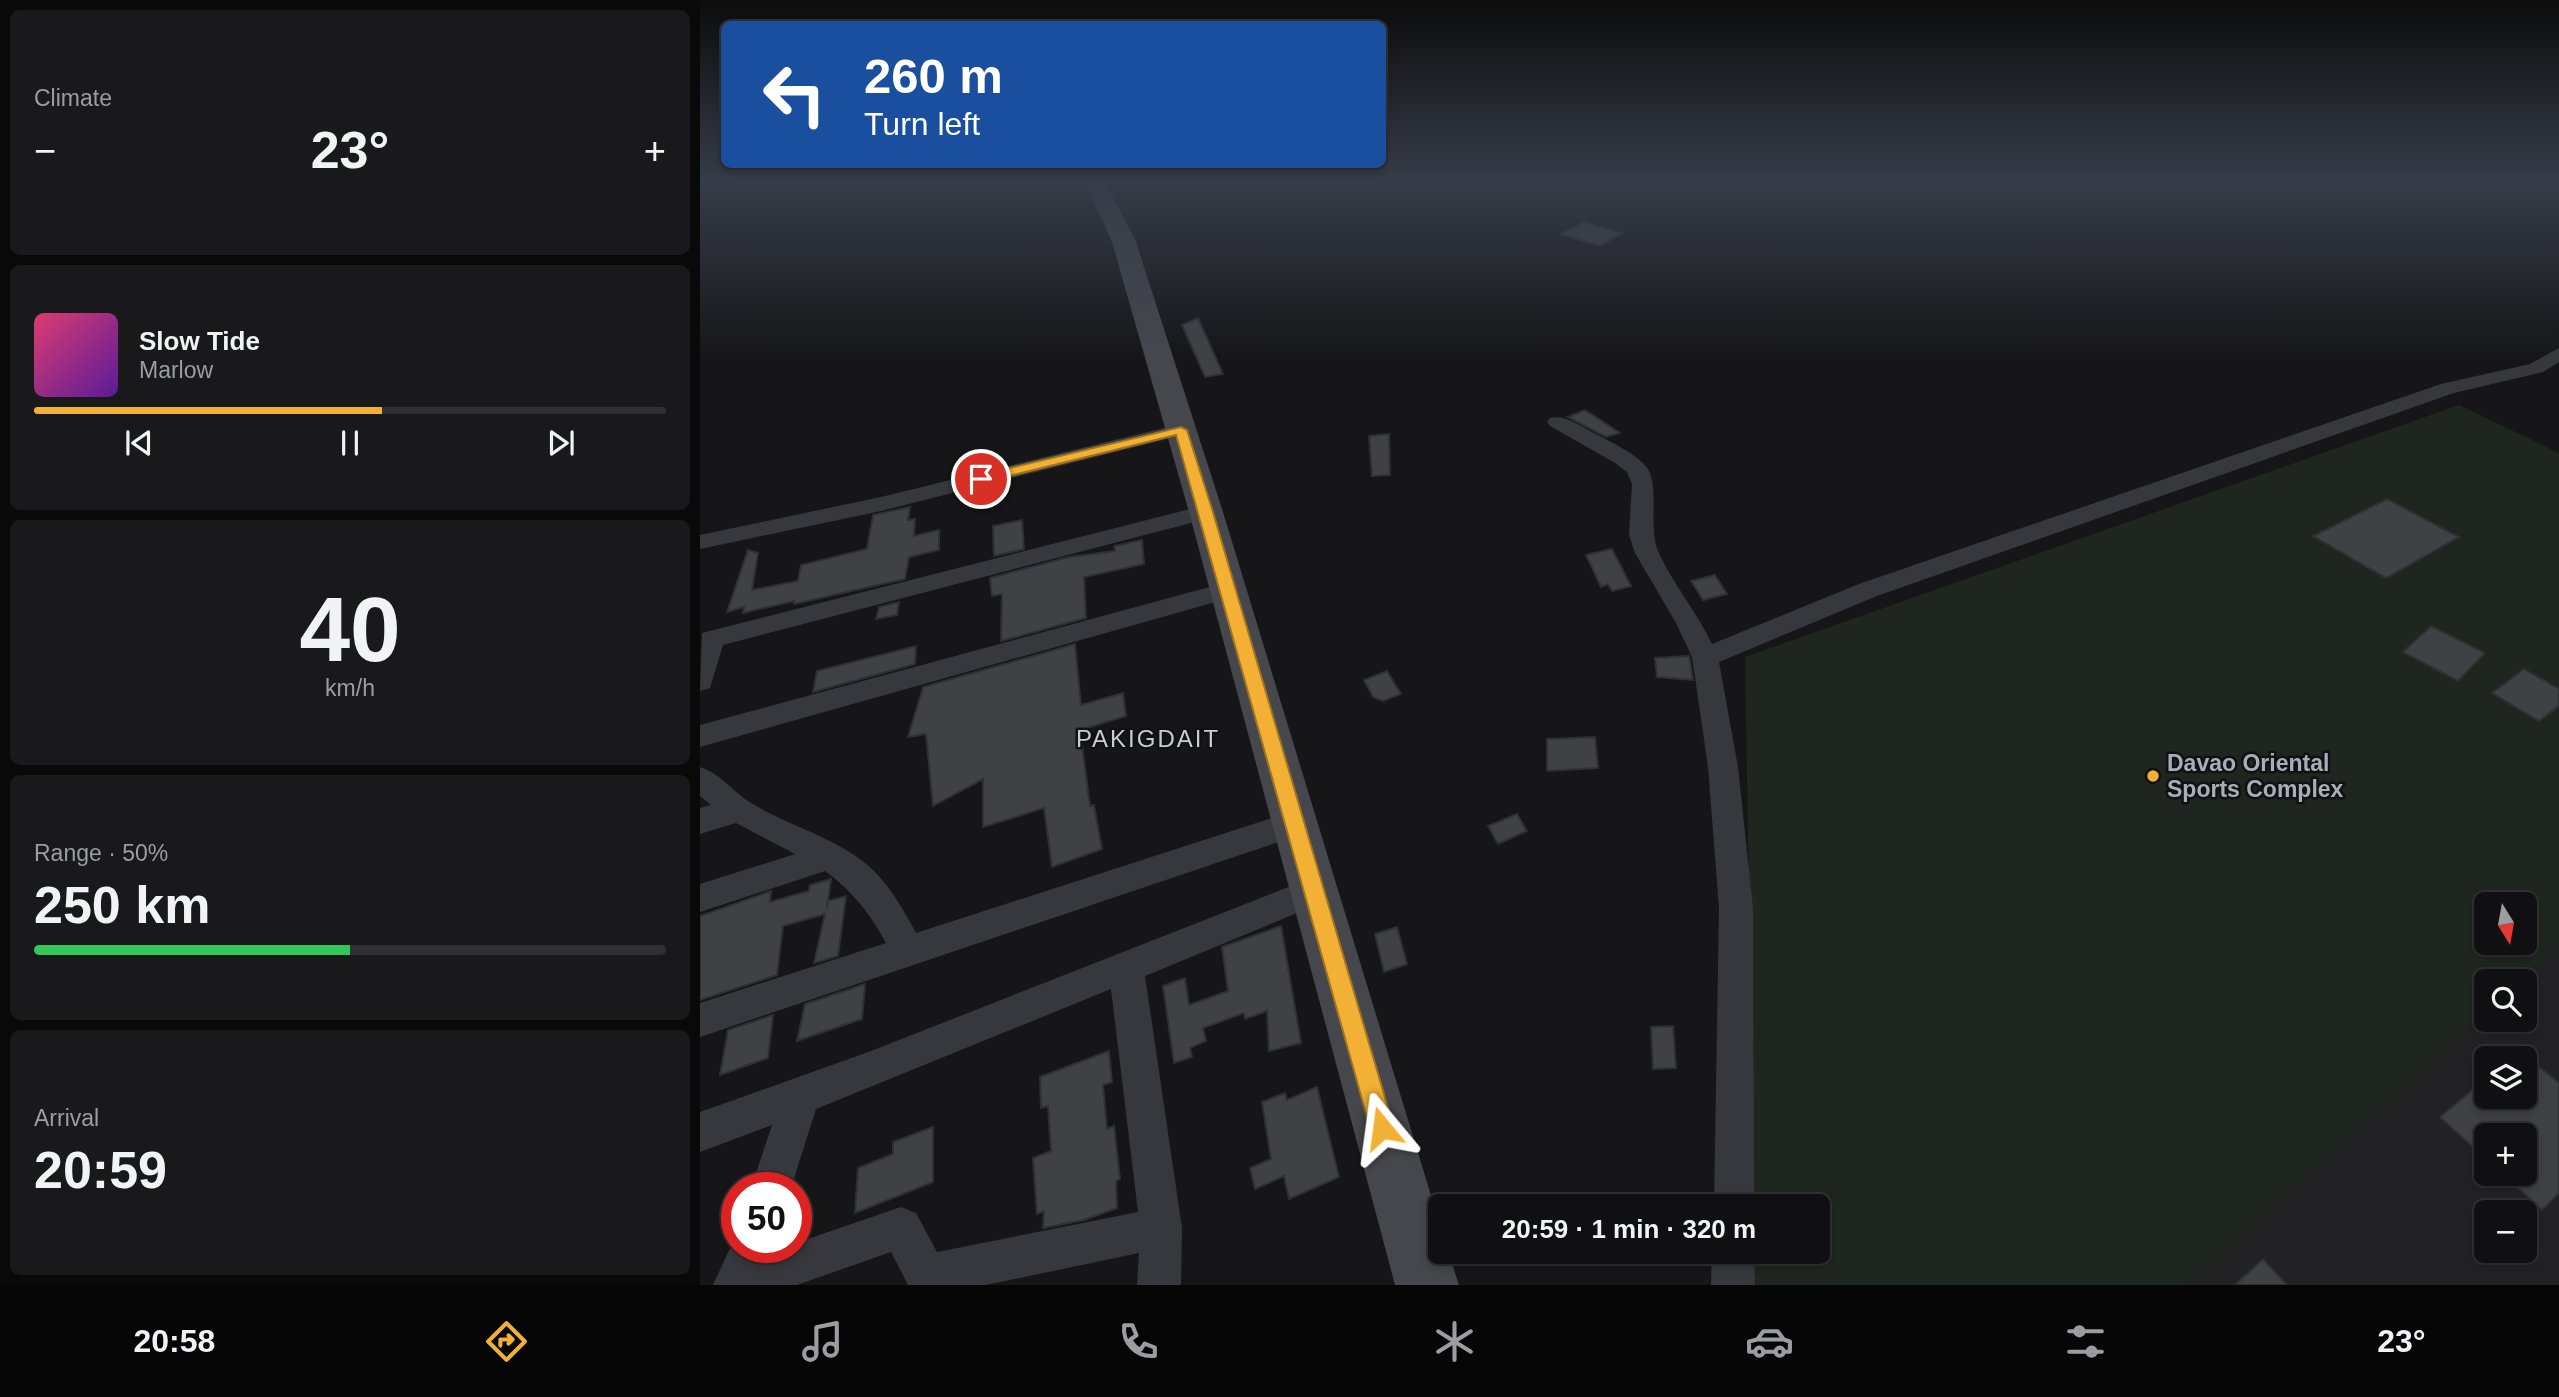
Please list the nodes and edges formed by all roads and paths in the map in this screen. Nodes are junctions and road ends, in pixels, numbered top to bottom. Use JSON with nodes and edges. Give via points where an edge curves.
{"nodes":[{"id":1,"x":1123,"y":239,"type":"edge"},
{"id":2,"x":2559,"y":354,"type":"edge"},
{"id":3,"x":2536,"y":368,"type":"junction"},
{"id":4,"x":2559,"y":378,"type":"edge"},
{"id":5,"x":1558,"y":422,"type":"dead end"},
{"id":6,"x":1181,"y":430,"type":"junction"},
{"id":7,"x":1206,"y":512,"type":"junction"},
{"id":8,"x":700,"y":542,"type":"edge"},
{"id":9,"x":1228,"y":590,"type":"junction"},
{"id":10,"x":705,"y":640,"type":"edge"},
{"id":11,"x":1705,"y":657,"type":"junction"},
{"id":12,"x":700,"y":681,"type":"edge"},
{"id":13,"x":700,"y":736,"type":"edge"},
{"id":14,"x":700,"y":779,"type":"edge"},
{"id":15,"x":738,"y":810,"type":"junction"},
{"id":16,"x":700,"y":821,"type":"edge"},
{"id":17,"x":1294,"y":824,"type":"junction"},
{"id":18,"x":830,"y":856,"type":"junction"},
{"id":19,"x":1314,"y":891,"type":"junction"},
{"id":20,"x":700,"y":898,"type":"edge"},
{"id":21,"x":907,"y":950,"type":"junction"},
{"id":22,"x":1126,"y":967,"type":"junction"},
{"id":23,"x":700,"y":1020,"type":"edge"},
{"id":24,"x":801,"y":1096,"type":"junction"},
{"id":25,"x":700,"y":1132,"type":"edge"},
{"id":26,"x":776,"y":1172,"type":"edge"},
{"id":27,"x":1734,"y":1194,"type":"edge"},
{"id":28,"x":1161,"y":1228,"type":"junction"},
{"id":29,"x":1733,"y":1264,"type":"edge"},
{"id":30,"x":741,"y":1275,"type":"edge"},
{"id":31,"x":1159,"y":1285,"type":"edge"},
{"id":32,"x":1427,"y":1285,"type":"edge"},
{"id":33,"x":1733,"y":1285,"type":"edge"}],
"edges":[{"from":1,"to":6,"type":"main road"},
{"from":2,"to":3,"type":"street"},
{"from":3,"to":4,"type":"street"},
{"from":3,"to":11,"type":"street","via":[[2435,392],[1868,590]]},
{"from":5,"to":11,"type":"street","via":[[1636,469],[1643,484],[1641,536],[1647,554]]},
{"from":6,"to":7,"type":"main road"},
{"from":6,"to":8,"type":"street","via":[[881,504]]},
{"from":7,"to":9,"type":"main road"},
{"from":7,"to":10,"type":"street"},
{"from":9,"to":13,"type":"street"},
{"from":9,"to":17,"type":"main road"},
{"from":10,"to":12,"type":"street"},
{"from":11,"to":27,"type":"street","via":[[1723,767],[1737,908]]},
{"from":14,"to":15,"type":"street"},
{"from":15,"to":16,"type":"street"},
{"from":15,"to":18,"type":"street"},
{"from":17,"to":19,"type":"main road"},
{"from":17,"to":21,"type":"street"},
{"from":18,"to":20,"type":"street"},
{"from":18,"to":21,"type":"street","via":[[862,880],[885,909]]},
{"from":19,"to":22,"type":"street"},
{"from":19,"to":32,"type":"main road"},
{"from":21,"to":23,"type":"street"},
{"from":22,"to":24,"type":"street"},
{"from":22,"to":28,"type":"street"},
{"from":24,"to":25,"type":"street"},
{"from":24,"to":26,"type":"street"},
{"from":28,"to":30,"type":"street","via":[[926,1276],[901,1228]]},
{"from":28,"to":31,"type":"street"},
{"from":29,"to":33,"type":"street"}]}
